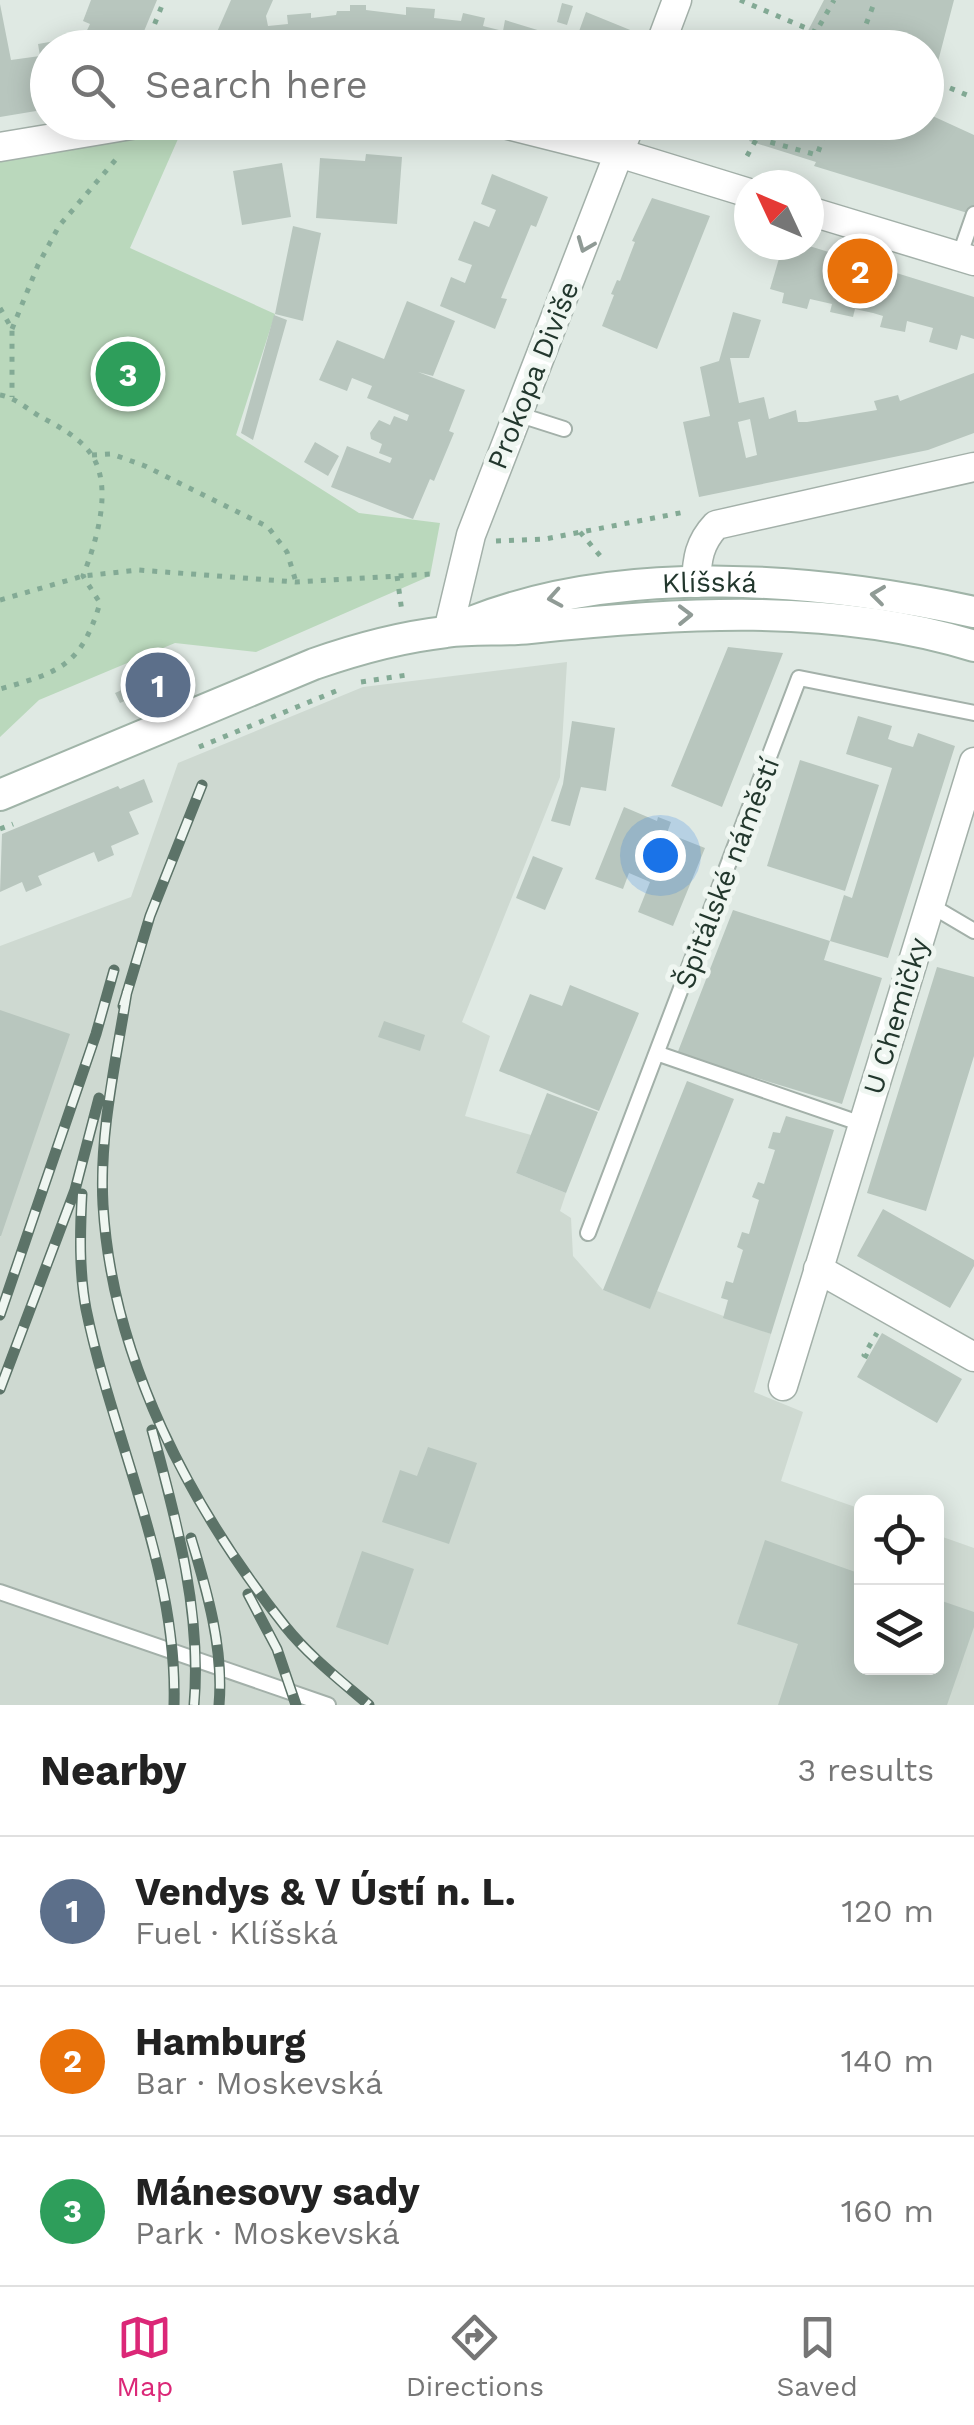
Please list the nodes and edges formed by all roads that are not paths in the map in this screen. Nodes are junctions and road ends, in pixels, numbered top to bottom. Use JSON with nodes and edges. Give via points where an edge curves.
{"nodes":[{"id":1,"x":677,"y":0,"type":"edge"},
{"id":2,"x":666,"y":30,"type":"edge"},
{"id":3,"x":42,"y":140,"type":"edge"},
{"id":4,"x":567,"y":140,"type":"edge"},
{"id":5,"x":624,"y":140,"type":"edge"},
{"id":6,"x":0,"y":147,"type":"edge"},
{"id":7,"x":619,"y":153,"type":"junction"},
{"id":8,"x":734,"y":188,"type":"edge"},
{"id":9,"x":974,"y":214,"type":"edge"},
{"id":10,"x":824,"y":216,"type":"edge"},
{"id":11,"x":966,"y":259,"type":"edge"},
{"id":12,"x":517,"y":414,"type":"junction"},
{"id":13,"x":564,"y":429,"type":"dead end"},
{"id":14,"x":974,"y":467,"type":"edge"},
{"id":15,"x":696,"y":583,"type":"junction"},
{"id":16,"x":974,"y":612,"type":"edge"},
{"id":17,"x":448,"y":631,"type":"junction"},
{"id":18,"x":974,"y":646,"type":"edge"},
{"id":19,"x":974,"y":713,"type":"edge"},
{"id":20,"x":974,"y":762,"type":"edge"},
{"id":21,"x":0,"y":795,"type":"edge"},
{"id":22,"x":930,"y":905,"type":"junction"},
{"id":23,"x":974,"y":931,"type":"edge"},
{"id":24,"x":659,"y":1054,"type":"junction"},
{"id":25,"x":862,"y":1124,"type":"junction"},
{"id":26,"x":588,"y":1233,"type":"dead end"},
{"id":27,"x":818,"y":1269,"type":"junction"},
{"id":28,"x":974,"y":1358,"type":"edge"},
{"id":29,"x":784,"y":1386,"type":"dead end"},
{"id":30,"x":0,"y":1592,"type":"edge"},
{"id":31,"x":276,"y":1687,"type":"junction"},
{"id":32,"x":280,"y":1705,"type":"edge"},
{"id":33,"x":328,"y":1705,"type":"edge"}],
"edges":[{"from":1,"to":2,"type":"street"},
{"from":3,"to":6,"type":"street"},
{"from":4,"to":7,"type":"street"},
{"from":5,"to":7,"type":"street","name":"Prokopa Diviše"},
{"from":7,"to":8,"type":"street"},
{"from":7,"to":12,"type":"street","name":"Prokopa Diviše","one_way":true},
{"from":9,"to":11,"type":"lane"},
{"from":10,"to":11,"type":"street"},
{"from":12,"to":13,"type":"lane"},
{"from":12,"to":17,"type":"street","name":"Prokopa Diviše","via":[[471,535]]},
{"from":14,"to":15,"type":"street","via":[[716,524],[698,552]]},
{"from":16,"to":15,"type":"street","name":"Klíšská","one_way":true,"via":[[848,591]]},
{"from":15,"to":17,"type":"street","name":"Klíšská","one_way":true,"via":[[538,601]]},
{"from":17,"to":18,"type":"street","name":"Klíšská","one_way":true,"via":[[732,615],[882,627]]},
{"from":17,"to":21,"type":"street","name":"Klíšská","via":[[314,664]]},
{"from":19,"to":24,"type":"lane","name":"Špitálské náměstí","via":[[799,678]]},
{"from":20,"to":22,"type":"street","name":"U Chemičky"},
{"from":22,"to":23,"type":"lane"},
{"from":22,"to":25,"type":"street","name":"U Chemičky"},
{"from":24,"to":25,"type":"lane"},
{"from":24,"to":26,"type":"lane","name":"Špitálské náměstí"},
{"from":25,"to":27,"type":"street","name":"U Chemičky"},
{"from":27,"to":28,"type":"street"},
{"from":27,"to":29,"type":"street","name":"U Chemičky"},
{"from":30,"to":31,"type":"lane"},
{"from":31,"to":32,"type":"lane"},
{"from":31,"to":33,"type":"lane"}]}
